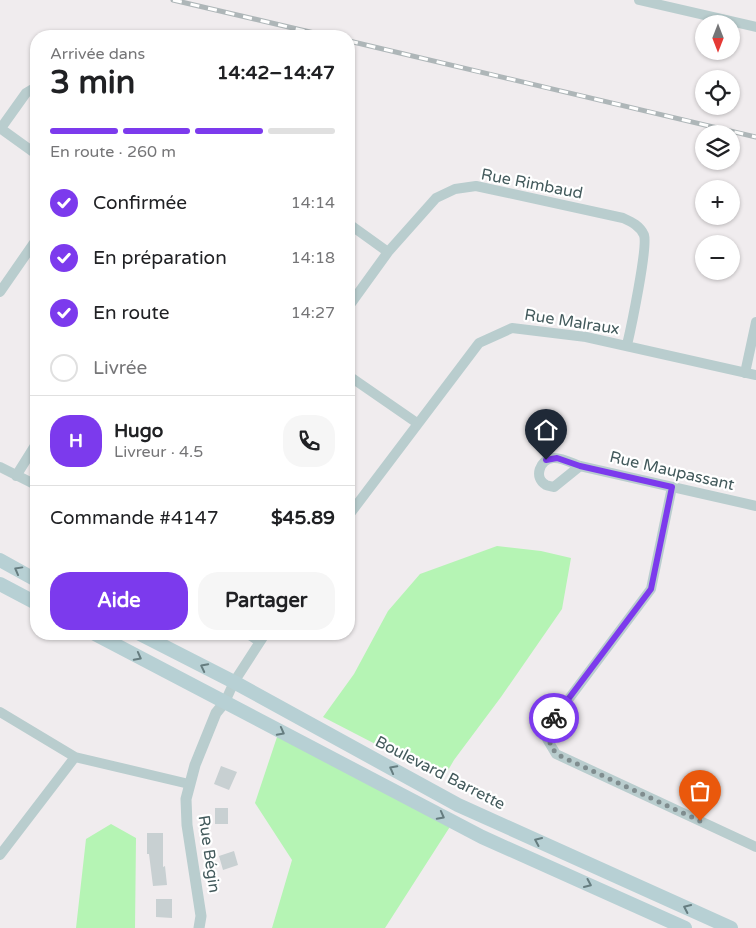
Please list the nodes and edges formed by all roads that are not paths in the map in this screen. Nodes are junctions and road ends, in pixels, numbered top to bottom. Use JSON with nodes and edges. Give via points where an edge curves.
{"nodes":[{"id":1,"x":639,"y":0,"type":"edge"},
{"id":2,"x":756,"y":27,"type":"edge"},
{"id":3,"x":30,"y":91,"type":"edge"},
{"id":4,"x":0,"y":128,"type":"edge"},
{"id":5,"x":30,"y":150,"type":"edge"},
{"id":6,"x":355,"y":228,"type":"edge"},
{"id":7,"x":30,"y":247,"type":"edge"},
{"id":8,"x":388,"y":252,"type":"junction"},
{"id":9,"x":3,"y":281,"type":"edge"},
{"id":10,"x":0,"y":292,"type":"edge"},
{"id":11,"x":355,"y":298,"type":"edge"},
{"id":12,"x":756,"y":322,"type":"edge"},
{"id":13,"x":627,"y":346,"type":"junction"},
{"id":14,"x":751,"y":374,"type":"edge"},
{"id":15,"x":355,"y":380,"type":"edge"},
{"id":16,"x":417,"y":423,"type":"junction"},
{"id":17,"x":30,"y":454,"type":"edge"},
{"id":18,"x":580,"y":466,"type":"dead end"},
{"id":19,"x":0,"y":467,"type":"edge"},
{"id":20,"x":16,"y":476,"type":"junction"},
{"id":21,"x":30,"y":482,"type":"edge"},
{"id":22,"x":672,"y":487,"type":"junction"},
{"id":23,"x":756,"y":506,"type":"edge"},
{"id":24,"x":355,"y":507,"type":"edge"},
{"id":25,"x":0,"y":560,"type":"edge"},
{"id":26,"x":30,"y":577,"type":"edge"},
{"id":27,"x":0,"y":584,"type":"edge"},
{"id":28,"x":30,"y":600,"type":"edge"},
{"id":29,"x":106,"y":640,"type":"edge"},
{"id":30,"x":152,"y":640,"type":"edge"},
{"id":31,"x":252,"y":640,"type":"edge"},
{"id":32,"x":261,"y":640,"type":"edge"},
{"id":33,"x":258,"y":644,"type":"junction"},
{"id":34,"x":234,"y":682,"type":"junction"},
{"id":35,"x":225,"y":702,"type":"junction"},
{"id":36,"x":0,"y":712,"type":"edge"},
{"id":37,"x":75,"y":758,"type":"junction"},
{"id":38,"x":189,"y":784,"type":"junction"},
{"id":39,"x":756,"y":847,"type":"edge"},
{"id":40,"x":0,"y":855,"type":"edge"},
{"id":41,"x":199,"y":928,"type":"edge"},
{"id":42,"x":685,"y":928,"type":"edge"},
{"id":43,"x":731,"y":928,"type":"edge"}],
"edges":[{"from":1,"to":2,"type":"street"},
{"from":3,"to":4,"type":"street"},
{"from":4,"to":5,"type":"street"},
{"from":6,"to":8,"type":"street"},
{"from":7,"to":9,"type":"street"},
{"from":8,"to":11,"type":"street","name":"Rue Rimbaud"},
{"from":8,"to":13,"type":"street","name":"Rue Rimbaud","via":[[436,198],[455,189],[476,186],[624,218],[637,225],[644,236],[644,254]]},
{"from":9,"to":10,"type":"street"},
{"from":12,"to":14,"type":"street"},
{"from":13,"to":14,"type":"street","name":"Rue Malraux"},
{"from":13,"to":16,"type":"street","name":"Rue Malraux","via":[[586,337],[512,328],[479,343]]},
{"from":15,"to":16,"type":"street"},
{"from":16,"to":24,"type":"street","name":"Rue Malraux"},
{"from":17,"to":20,"type":"street"},
{"from":18,"to":22,"type":"street","name":"Rue Maupassant"},
{"from":19,"to":20,"type":"street"},
{"from":20,"to":21,"type":"street"},
{"from":22,"to":23,"type":"street","name":"Rue Maupassant"},
{"from":22,"to":39,"type":"street","via":[[651,589],[550,724],[547,740],[556,754]]},
{"from":26,"to":25,"type":"main road","one_way":true},
{"from":27,"to":28,"type":"main road"},
{"from":29,"to":35,"type":"main road","one_way":true},
{"from":34,"to":30,"type":"main road","name":"Boulevard Barrette","one_way":true},
{"from":31,"to":33,"type":"lane"},
{"from":32,"to":33,"type":"street"},
{"from":33,"to":34,"type":"street"},
{"from":34,"to":35,"type":"street"},
{"from":43,"to":34,"type":"main road","name":"Boulevard Barrette","one_way":true,"via":[[458,805]]},
{"from":35,"to":38,"type":"street","name":"Rue Bégin","via":[[216,713]]},
{"from":35,"to":42,"type":"main road","one_way":true,"via":[[482,837]]},
{"from":36,"to":37,"type":"street"},
{"from":37,"to":38,"type":"street"},
{"from":37,"to":40,"type":"street"},
{"from":38,"to":41,"type":"street","name":"Rue Bégin","via":[[187,825],[201,916]]}]}
